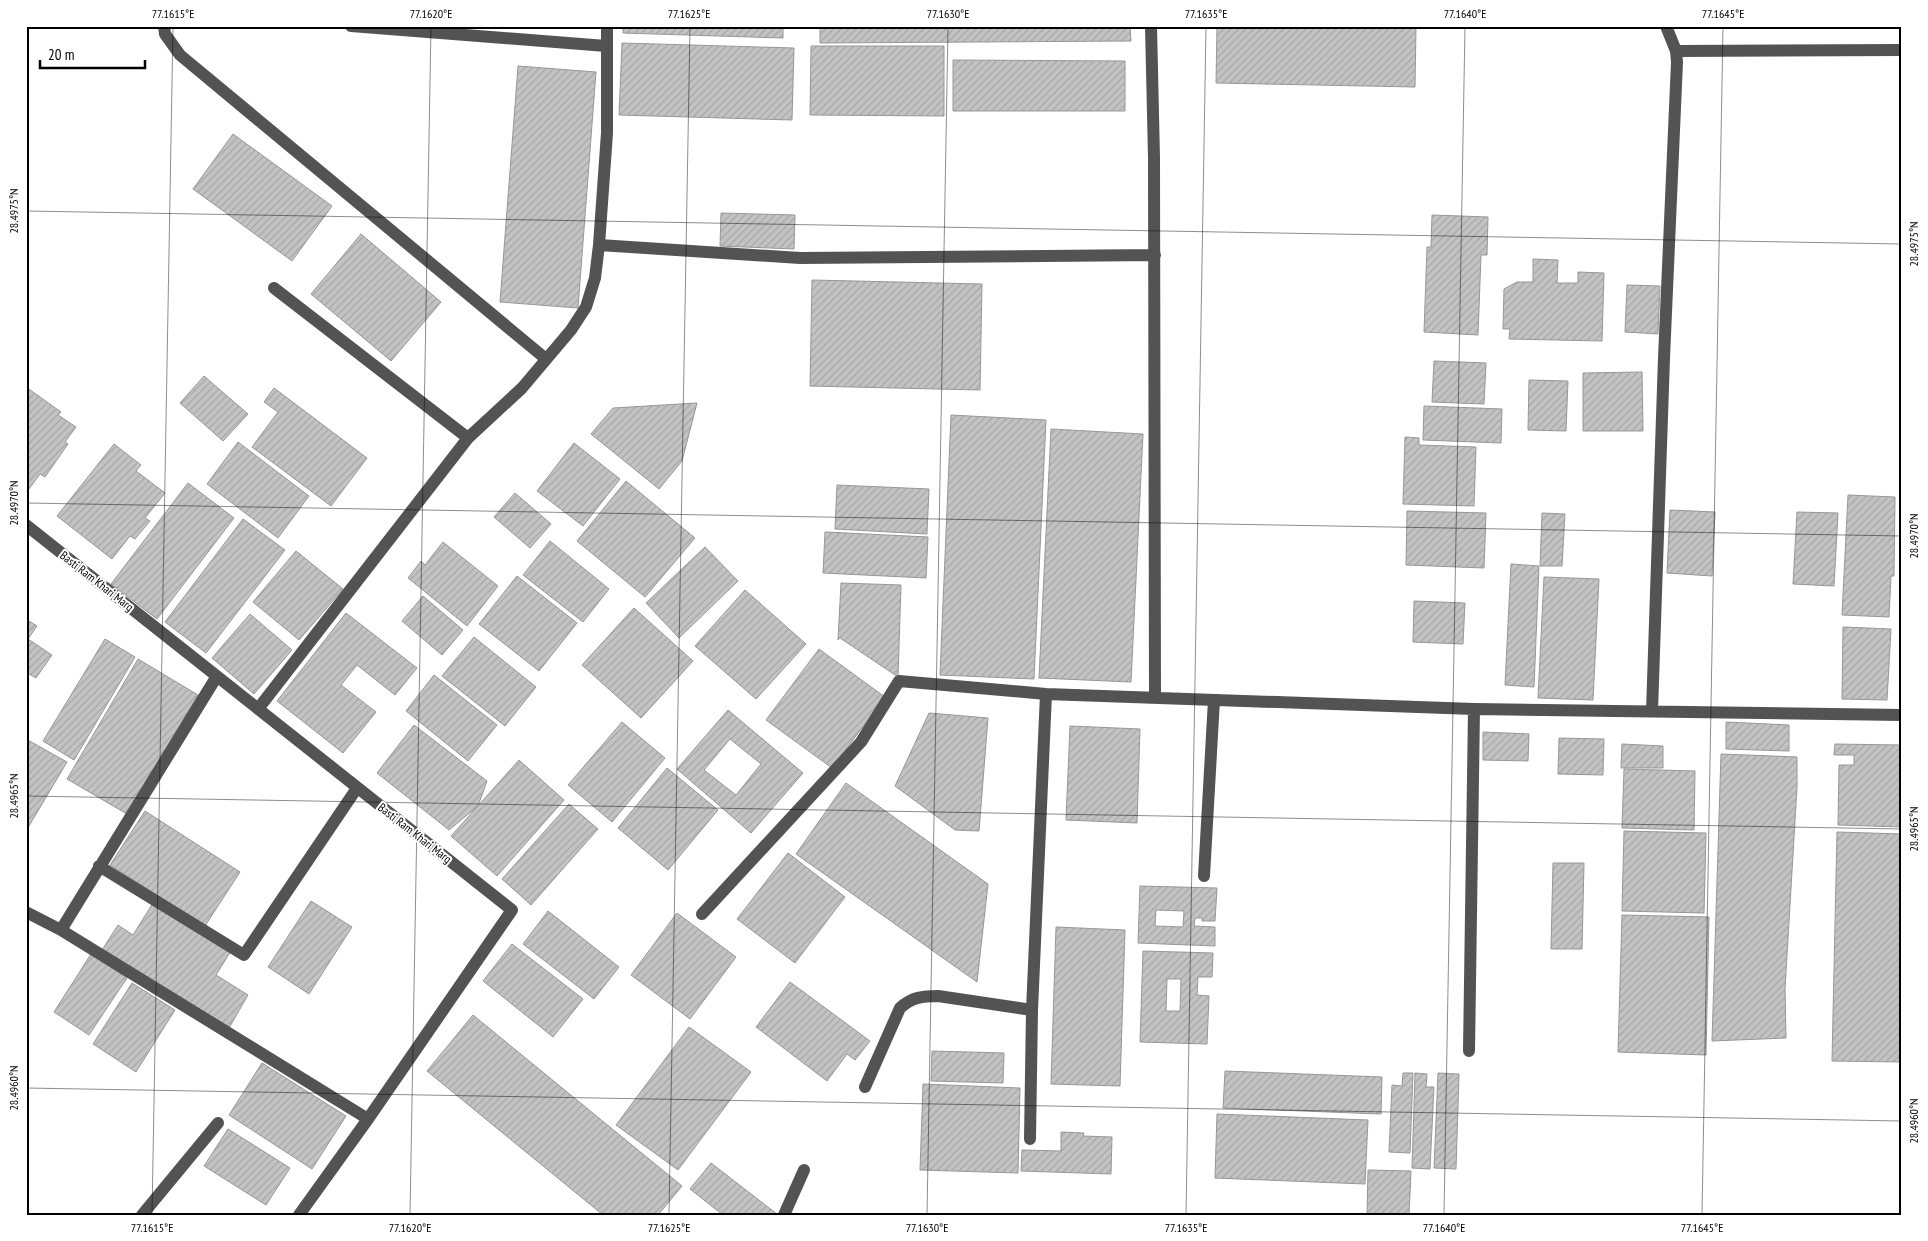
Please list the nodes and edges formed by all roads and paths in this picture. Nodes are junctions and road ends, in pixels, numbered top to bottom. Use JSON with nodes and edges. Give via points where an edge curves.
{"nodes":[{"id":1,"x":164,"y":26,"type":"edge"},
{"id":2,"x":351,"y":26,"type":"edge"},
{"id":3,"x":607,"y":26,"type":"edge"},
{"id":4,"x":1151,"y":26,"type":"edge"},
{"id":5,"x":1666,"y":26,"type":"edge"},
{"id":6,"x":606,"y":46,"type":"junction"},
{"id":7,"x":1902,"y":50,"type":"edge"},
{"id":8,"x":1676,"y":51,"type":"junction"},
{"id":9,"x":599,"y":246,"type":"junction"},
{"id":10,"x":1155,"y":255,"type":"junction"},
{"id":11,"x":274,"y":288,"type":"dead end"},
{"id":12,"x":546,"y":359,"type":"junction"},
{"id":13,"x":468,"y":438,"type":"junction"},
{"id":14,"x":26,"y":525,"type":"edge"},
{"id":15,"x":217,"y":676,"type":"junction"},
{"id":16,"x":1046,"y":694,"type":"junction"},
{"id":17,"x":1155,"y":698,"type":"junction"},
{"id":18,"x":1214,"y":700,"type":"junction"},
{"id":19,"x":258,"y":709,"type":"junction"},
{"id":20,"x":1474,"y":710,"type":"junction"},
{"id":21,"x":1652,"y":711,"type":"junction"},
{"id":22,"x":1902,"y":715,"type":"edge"},
{"id":23,"x":357,"y":788,"type":"junction"},
{"id":24,"x":99,"y":866,"type":"junction"},
{"id":25,"x":1204,"y":876,"type":"dead end"},
{"id":26,"x":26,"y":912,"type":"edge"},
{"id":27,"x":702,"y":914,"type":"dead end"},
{"id":28,"x":61,"y":930,"type":"junction"},
{"id":29,"x":1032,"y":1010,"type":"junction"},
{"id":30,"x":1469,"y":1051,"type":"dead end"},
{"id":31,"x":865,"y":1087,"type":"dead end"},
{"id":32,"x":368,"y":1119,"type":"junction"},
{"id":33,"x":218,"y":1123,"type":"dead end"},
{"id":34,"x":1030,"y":1139,"type":"dead end"},
{"id":35,"x":804,"y":1170,"type":"dead end"},
{"id":36,"x":142,"y":1215,"type":"edge"},
{"id":37,"x":299,"y":1215,"type":"edge"},
{"id":38,"x":784,"y":1215,"type":"edge"}],
"edges":[{"from":1,"to":12,"type":"street","via":[[165,34],[180,55]]},
{"from":2,"to":6,"type":"street"},
{"from":3,"to":6,"type":"street"},
{"from":4,"to":10,"type":"street"},
{"from":5,"to":8,"type":"street"},
{"from":6,"to":9,"type":"street","via":[[606,133]]},
{"from":7,"to":8,"type":"street"},
{"from":8,"to":21,"type":"street"},
{"from":9,"to":10,"type":"street","via":[[800,258]]},
{"from":9,"to":12,"type":"street","via":[[595,278],[586,307]]},
{"from":10,"to":17,"type":"street"},
{"from":11,"to":13,"type":"street"},
{"from":12,"to":13,"type":"street","via":[[522,388]]},
{"from":13,"to":19,"type":"street"},
{"from":14,"to":15,"type":"street","name":"Basti Ram Khari Marg"},
{"from":15,"to":19,"type":"street","name":"Basti Ram Khari Marg"},
{"from":15,"to":24,"type":"street"},
{"from":16,"to":17,"type":"street"},
{"from":16,"to":27,"type":"street","via":[[899,681],[861,742]]},
{"from":16,"to":29,"type":"street"},
{"from":17,"to":18,"type":"street"},
{"from":18,"to":20,"type":"street"},
{"from":18,"to":25,"type":"street"},
{"from":19,"to":23,"type":"street","name":"Basti Ram Khari Marg"},
{"from":20,"to":21,"type":"street"},
{"from":20,"to":30,"type":"street"},
{"from":21,"to":22,"type":"street"},
{"from":23,"to":24,"type":"street","via":[[244,955]]},
{"from":23,"to":32,"type":"street","name":"Basti Ram Khari Marg","via":[[512,910]]},
{"from":24,"to":28,"type":"street"},
{"from":26,"to":28,"type":"street"},
{"from":28,"to":32,"type":"street"},
{"from":29,"to":31,"type":"street","via":[[938,996],[908,1000],[900,1008]]},
{"from":29,"to":34,"type":"street"},
{"from":32,"to":37,"type":"street","name":"Basti Ram Khari Marg"},
{"from":33,"to":36,"type":"street"},
{"from":35,"to":38,"type":"street"}]}
